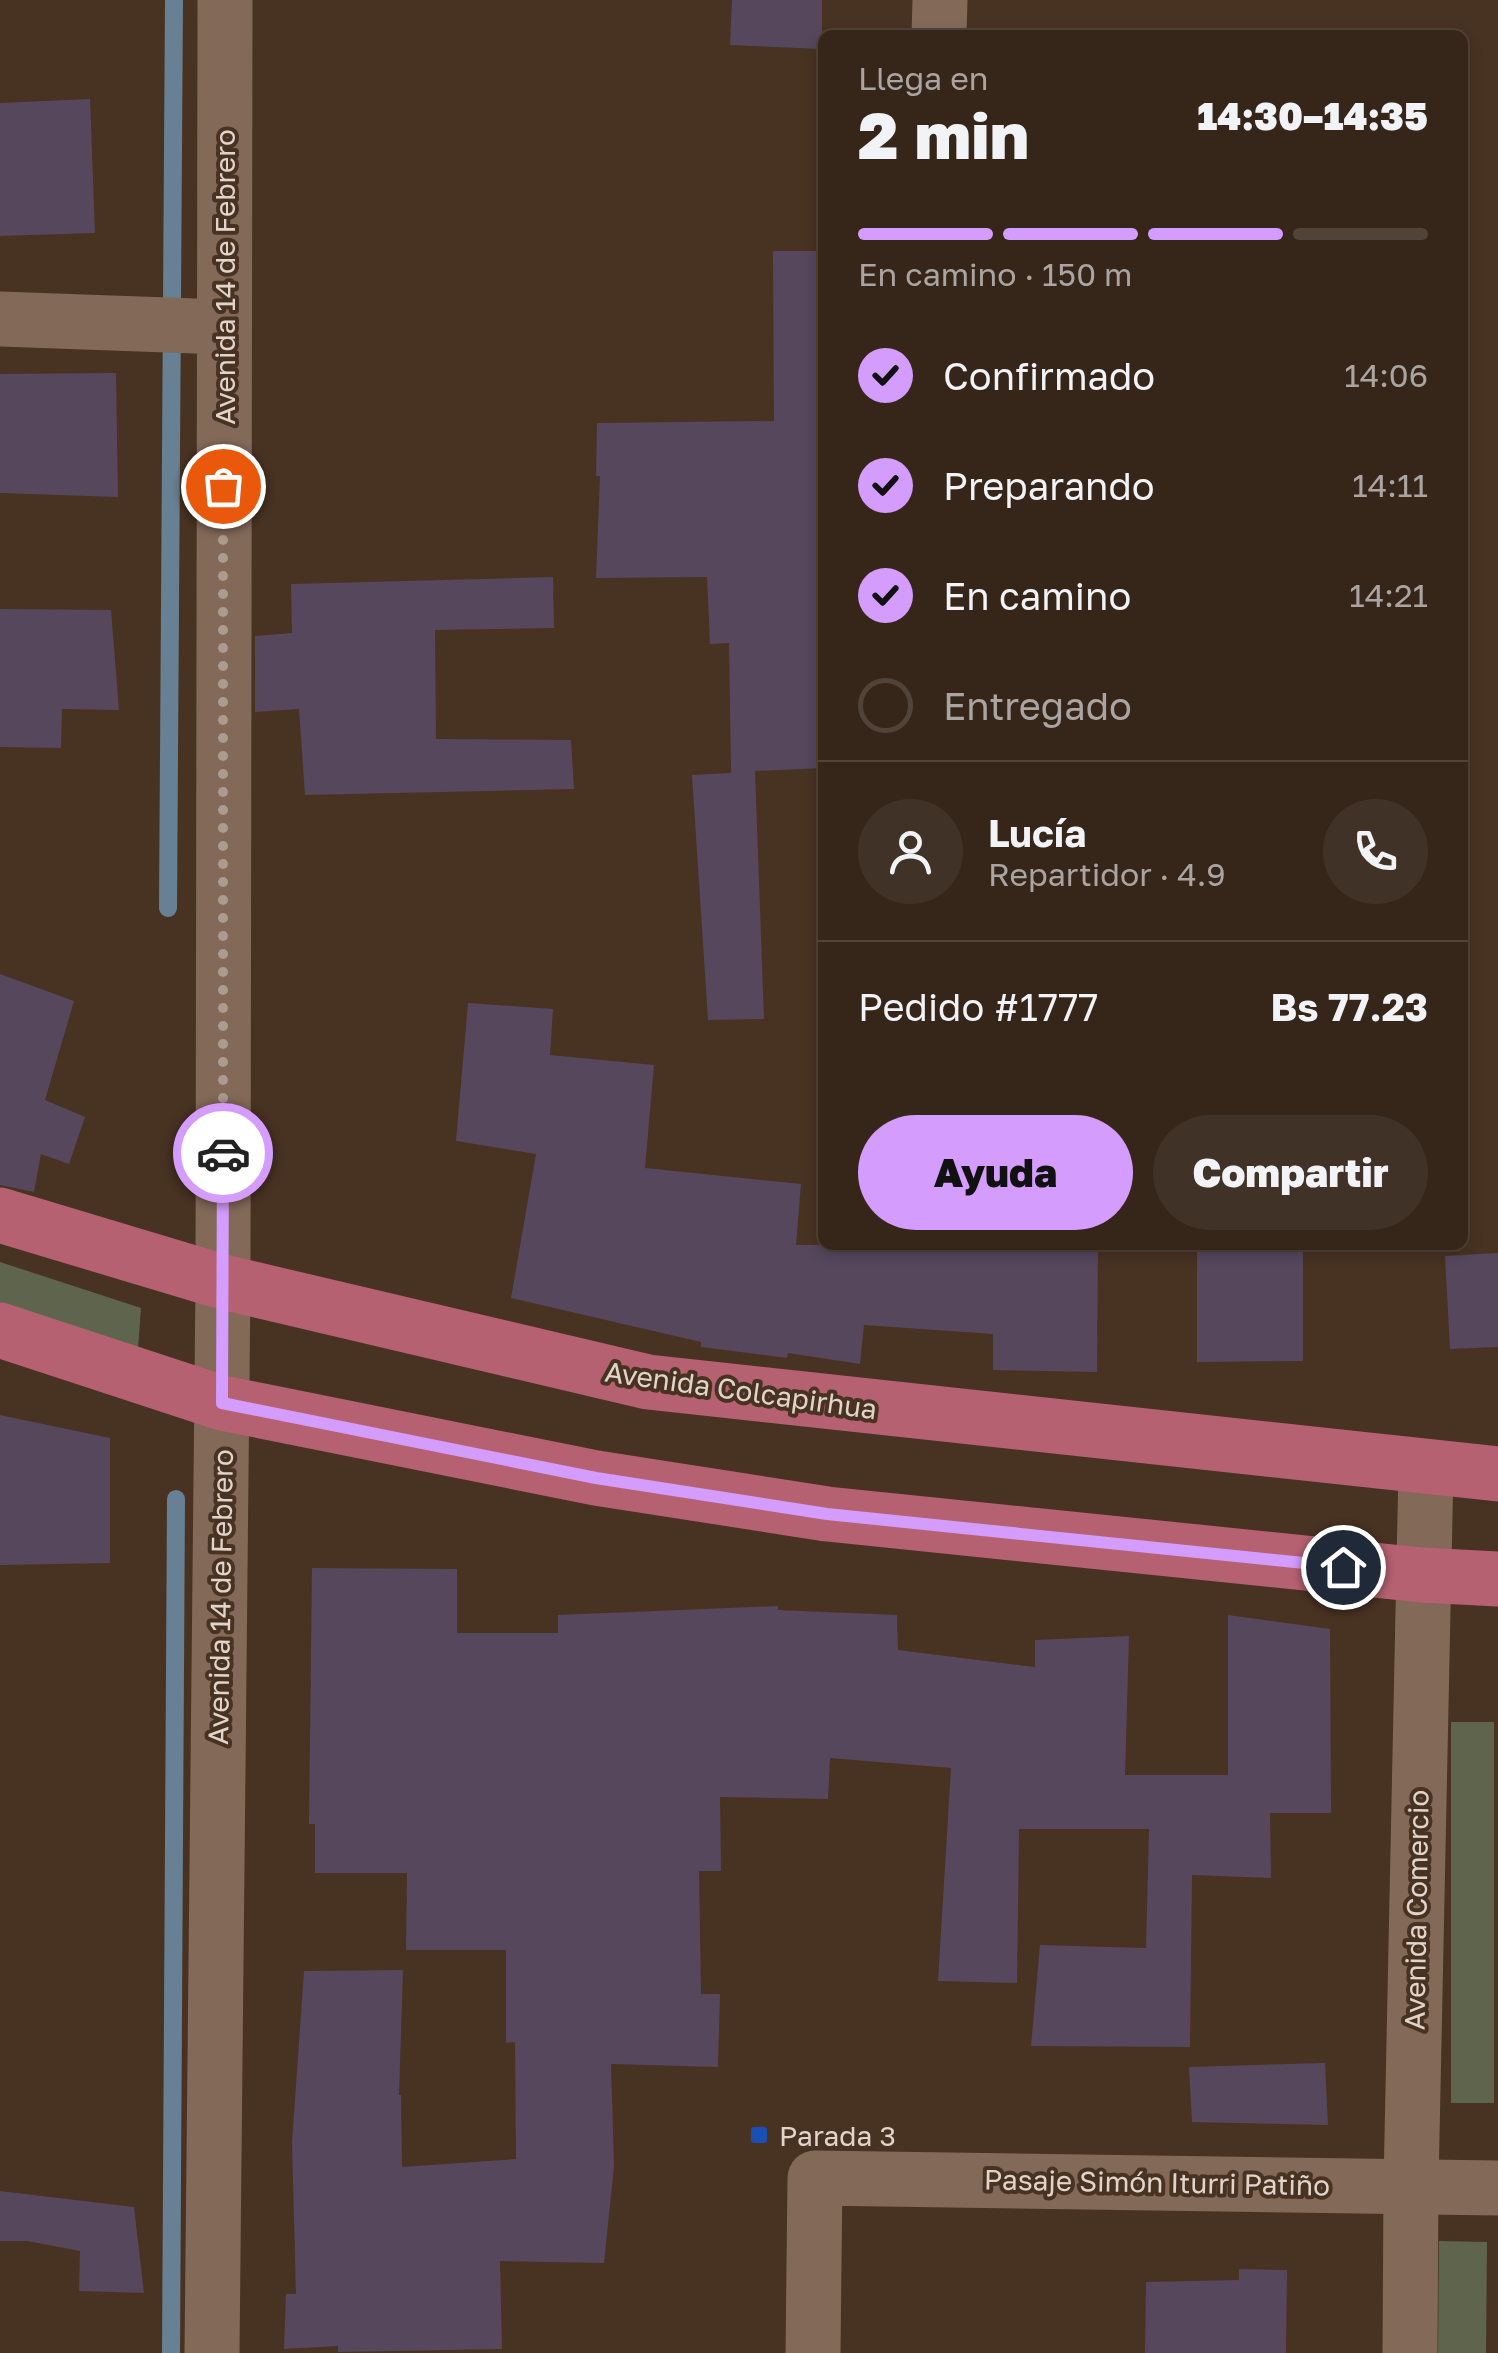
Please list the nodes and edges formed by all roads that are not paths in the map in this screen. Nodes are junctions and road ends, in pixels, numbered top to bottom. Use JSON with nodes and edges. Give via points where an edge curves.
{"nodes":[{"id":1,"x":225,"y":0,"type":"edge"},
{"id":2,"x":940,"y":0,"type":"edge"},
{"id":3,"x":940,"y":30,"type":"edge"},
{"id":4,"x":0,"y":319,"type":"edge"},
{"id":5,"x":223,"y":326,"type":"junction"},
{"id":6,"x":0,"y":1214,"type":"edge"},
{"id":7,"x":223,"y":1282,"type":"junction"},
{"id":8,"x":0,"y":1330,"type":"edge"},
{"id":9,"x":222,"y":1403,"type":"junction"},
{"id":10,"x":1426,"y":1468,"type":"junction"},
{"id":11,"x":1498,"y":1474,"type":"edge"},
{"id":12,"x":1422,"y":1575,"type":"junction"},
{"id":13,"x":1498,"y":1579,"type":"edge"},
{"id":14,"x":1411,"y":2186,"type":"junction"},
{"id":15,"x":1498,"y":2188,"type":"edge"},
{"id":16,"x":212,"y":2353,"type":"edge"},
{"id":17,"x":814,"y":2353,"type":"edge"},
{"id":18,"x":1410,"y":2353,"type":"edge"}],
"edges":[{"from":1,"to":5,"type":"street","name":"Avenida 14 de Febrero"},
{"from":2,"to":3,"type":"street"},
{"from":4,"to":5,"type":"street"},
{"from":5,"to":7,"type":"street","name":"Avenida 14 de Febrero"},
{"from":6,"to":7,"type":"main road","name":"Avenida Colcapirhua"},
{"from":7,"to":9,"type":"street","name":"Avenida 14 de Febrero"},
{"from":7,"to":10,"type":"main road","name":"Avenida Colcapirhua","via":[[648,1382]]},
{"from":8,"to":9,"type":"main road"},
{"from":9,"to":12,"type":"main road","via":[[596,1478],[827,1514]]},
{"from":9,"to":16,"type":"street","name":"Avenida 14 de Febrero"},
{"from":10,"to":11,"type":"main road","name":"Avenida Colcapirhua"},
{"from":10,"to":12,"type":"street","name":"Avenida Comercio"},
{"from":12,"to":13,"type":"main road"},
{"from":12,"to":14,"type":"street","name":"Avenida Comercio"},
{"from":14,"to":15,"type":"street","name":"Pasaje Simón Iturri Patiño"},
{"from":14,"to":17,"type":"street","name":"Pasaje Simón Iturri Patiño","via":[[815,2178]]},
{"from":14,"to":18,"type":"street","name":"Avenida Comercio"}]}
